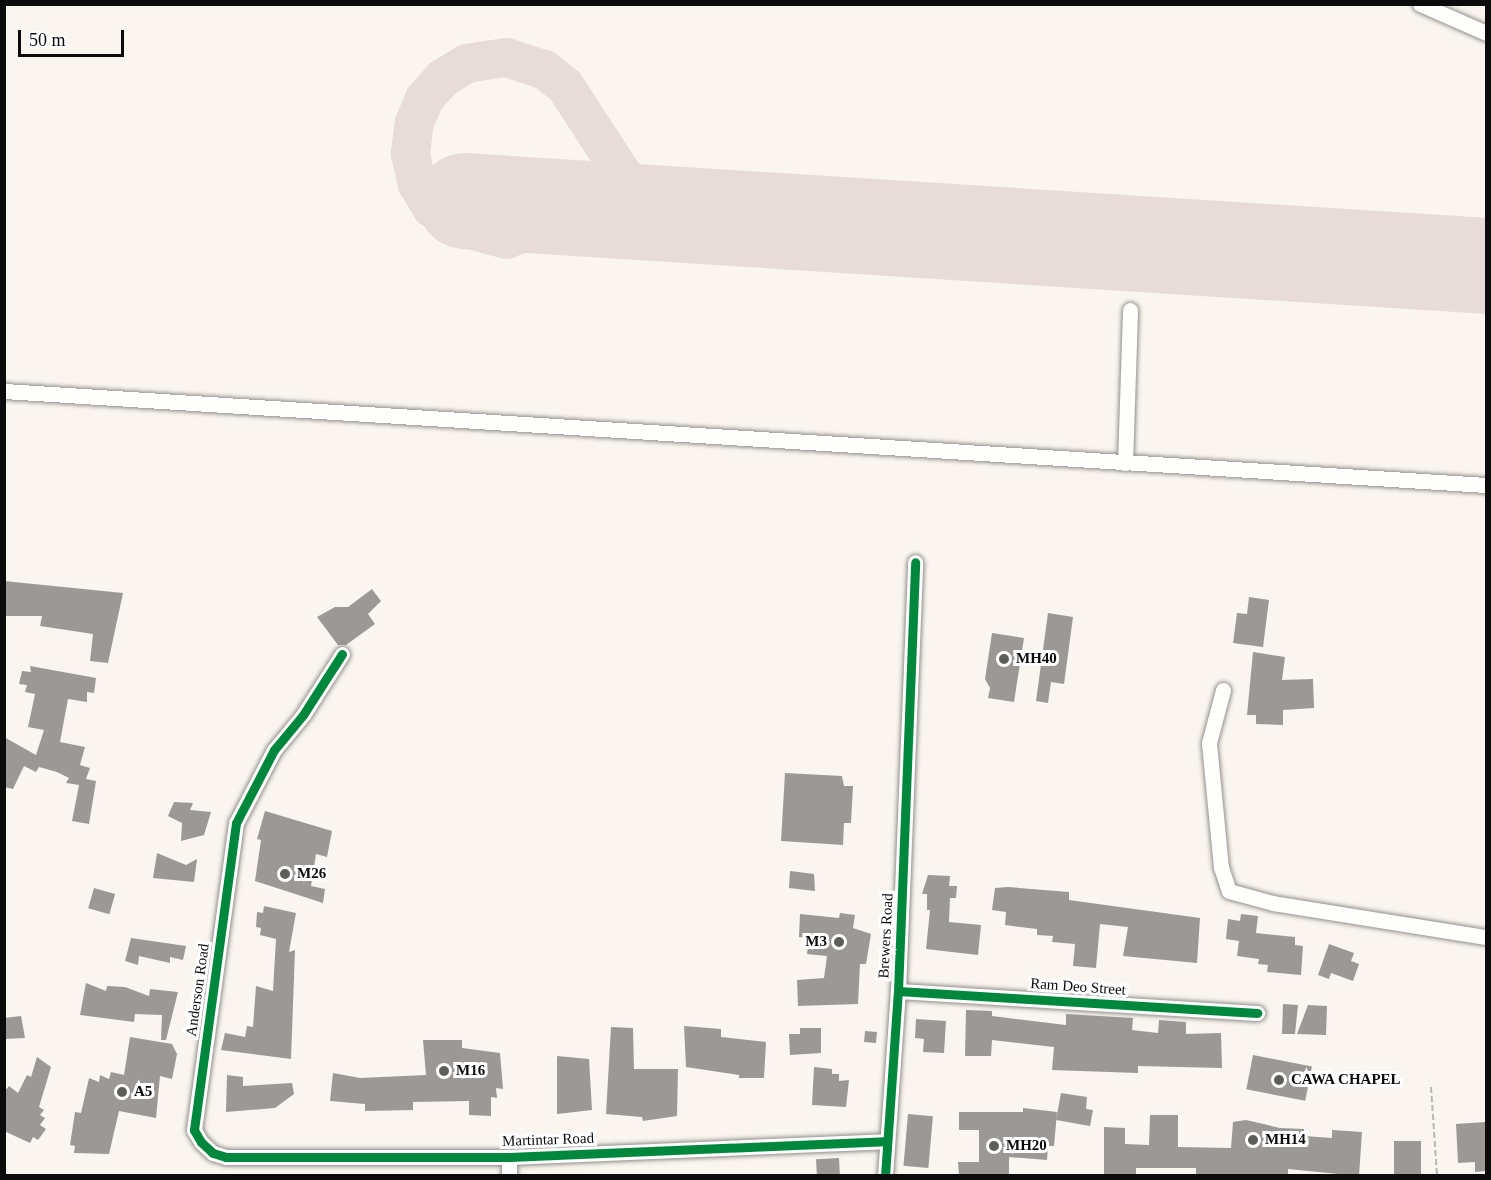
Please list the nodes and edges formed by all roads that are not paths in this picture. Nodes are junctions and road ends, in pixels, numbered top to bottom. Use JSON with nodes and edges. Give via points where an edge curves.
{"nodes":[{"id":1,"x":1419,"y":4,"type":"edge"},
{"id":2,"x":1486,"y":33,"type":"edge"},
{"id":3,"x":1130,"y":310,"type":"dead end"},
{"id":4,"x":4,"y":391,"type":"edge"},
{"id":5,"x":1125,"y":463,"type":"junction"},
{"id":6,"x":1486,"y":485,"type":"edge"},
{"id":7,"x":915,"y":562,"type":"dead end"},
{"id":8,"x":342,"y":654,"type":"dead end"},
{"id":9,"x":1223,"y":690,"type":"dead end"},
{"id":10,"x":1486,"y":937,"type":"edge"},
{"id":11,"x":898,"y":990,"type":"junction"},
{"id":12,"x":1257,"y":1013,"type":"dead end"},
{"id":13,"x":885,"y":1141,"type":"junction"},
{"id":14,"x":213,"y":1153,"type":"joint"},
{"id":15,"x":509,"y":1157,"type":"junction"},
{"id":16,"x":509,"y":1176,"type":"edge"},
{"id":17,"x":885,"y":1176,"type":"edge"}],
"edges":[{"from":1,"to":2,"type":"street"},
{"from":3,"to":5,"type":"street"},
{"from":4,"to":5,"type":"street"},
{"from":5,"to":6,"type":"street"},
{"from":7,"to":11,"type":"street","name":"Brewers Road"},
{"from":8,"to":14,"type":"street","name":"Anderson Road","via":[[303,715],[274,750],[237,824],[194,1130]]},
{"from":9,"to":10,"type":"street","via":[[1209,743],[1221,867],[1229,891],[1273,903]]},
{"from":11,"to":12,"type":"street","name":"Ram Deo Street"},
{"from":11,"to":13,"type":"street","name":"Brewers Road"},
{"from":13,"to":15,"type":"street","name":"Martintar Road"},
{"from":13,"to":17,"type":"street","name":"Brewers Road"},
{"from":14,"to":15,"type":"street","name":"Martintar Road","via":[[226,1157]]},
{"from":15,"to":16,"type":"street"}]}
